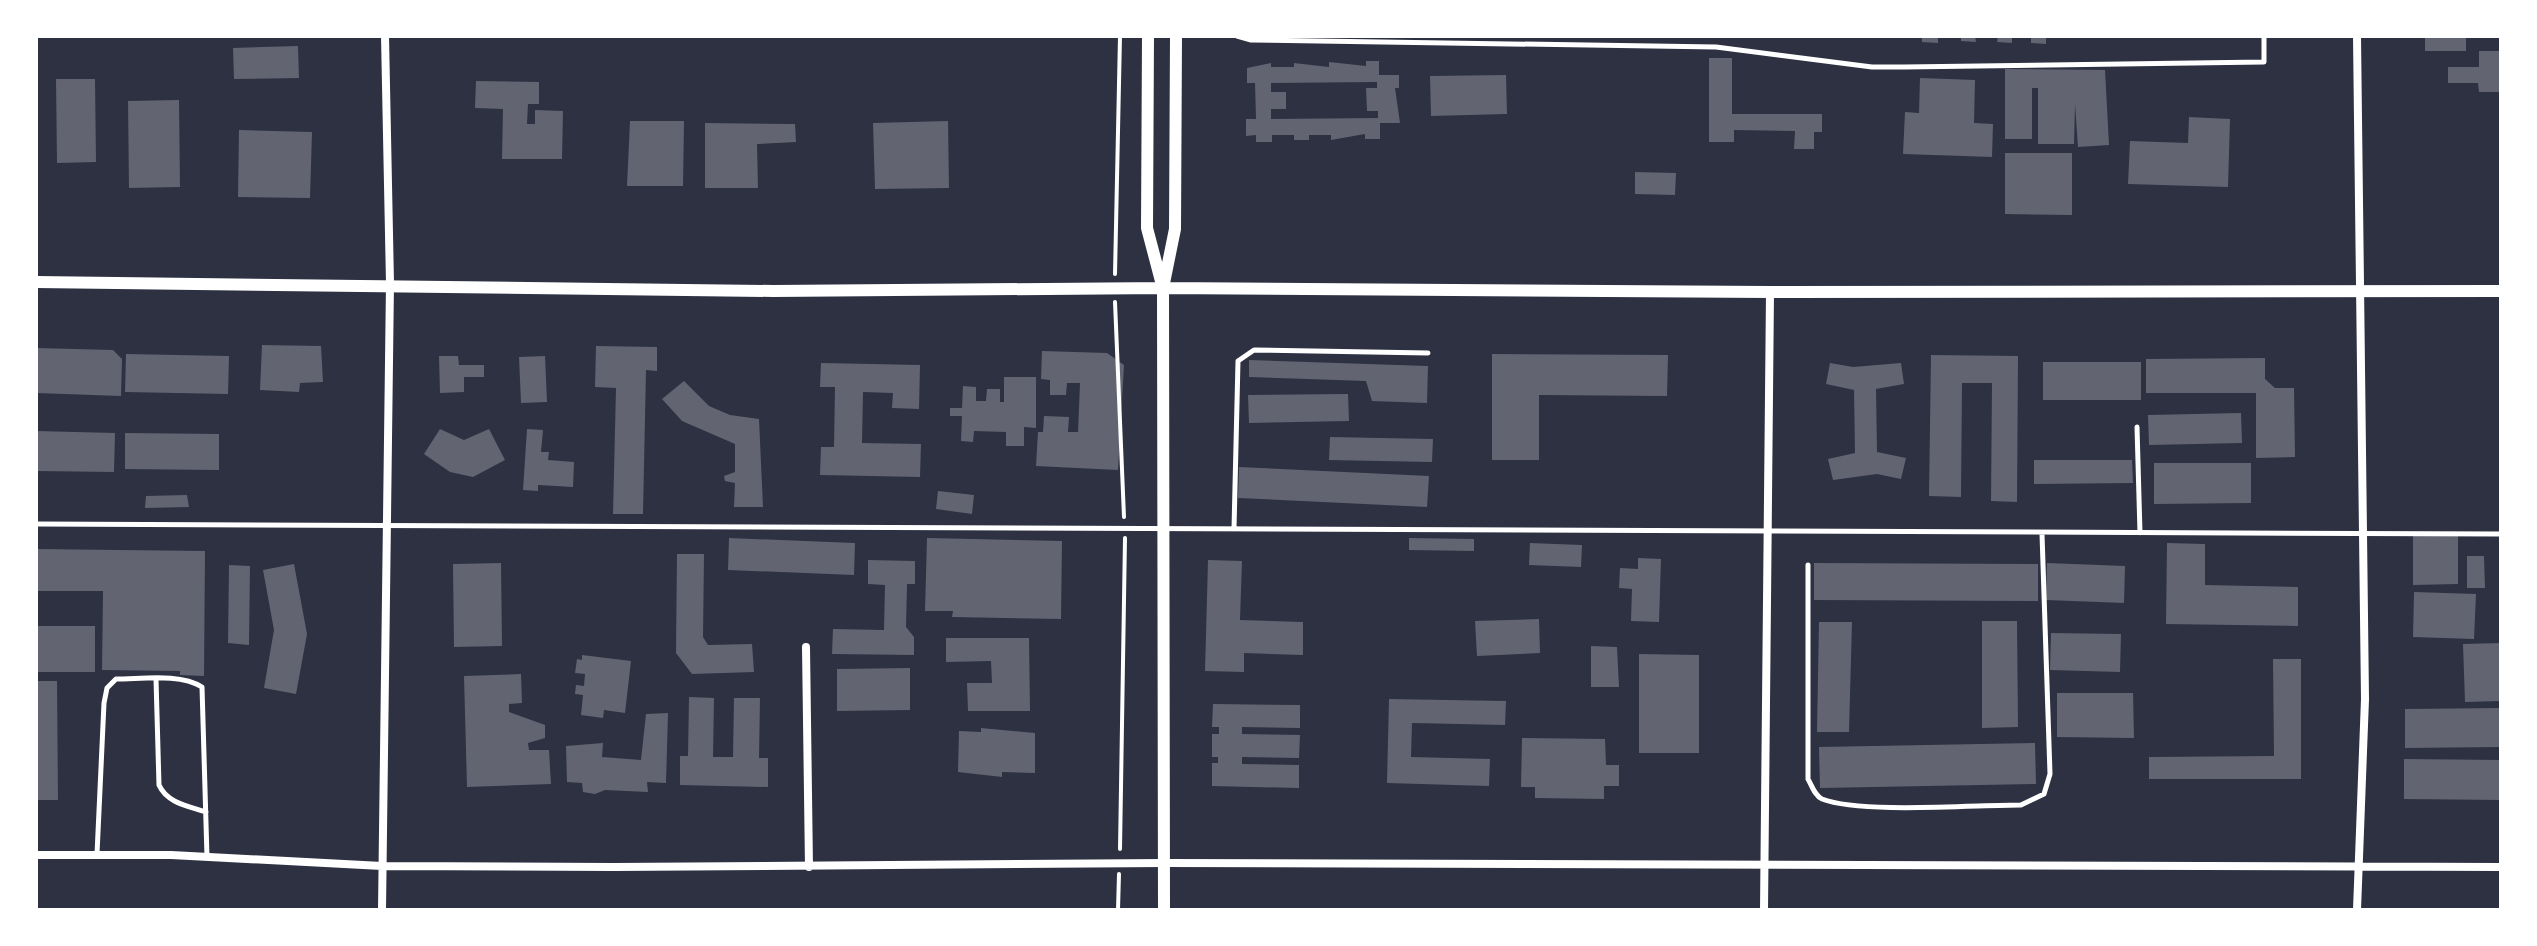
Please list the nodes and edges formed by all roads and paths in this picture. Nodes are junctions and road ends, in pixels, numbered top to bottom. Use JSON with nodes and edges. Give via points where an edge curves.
{"nodes":[{"id":1,"x":385,"y":36,"type":"edge"},
{"id":2,"x":1120,"y":36,"type":"edge"},
{"id":3,"x":1148,"y":36,"type":"edge"},
{"id":4,"x":1176,"y":36,"type":"edge"},
{"id":5,"x":1237,"y":36,"type":"edge"},
{"id":6,"x":2264,"y":36,"type":"edge"},
{"id":7,"x":2357,"y":36,"type":"edge"},
{"id":8,"x":1396,"y":39,"type":"edge"},
{"id":9,"x":36,"y":282,"type":"edge"},
{"id":10,"x":390,"y":283,"type":"junction"},
{"id":11,"x":1163,"y":288,"type":"junction"},
{"id":12,"x":1115,"y":289,"type":"junction"},
{"id":13,"x":2358,"y":290,"type":"junction"},
{"id":14,"x":2501,"y":291,"type":"edge"},
{"id":15,"x":1770,"y":292,"type":"junction"},
{"id":16,"x":1428,"y":353,"type":"dead end"},
{"id":17,"x":2137,"y":427,"type":"dead end"},
{"id":18,"x":36,"y":524,"type":"edge"},
{"id":19,"x":384,"y":528,"type":"junction"},
{"id":20,"x":1125,"y":528,"type":"junction"},
{"id":21,"x":1166,"y":528,"type":"junction"},
{"id":22,"x":1234,"y":529,"type":"junction"},
{"id":23,"x":1769,"y":532,"type":"junction"},
{"id":24,"x":2140,"y":533,"type":"junction"},
{"id":25,"x":2042,"y":534,"type":"junction"},
{"id":26,"x":2363,"y":534,"type":"junction"},
{"id":27,"x":2501,"y":534,"type":"edge"},
{"id":28,"x":1808,"y":565,"type":"dead end"},
{"id":29,"x":806,"y":647,"type":"dead end"},
{"id":30,"x":156,"y":679,"type":"junction"},
{"id":31,"x":206,"y":812,"type":"junction"},
{"id":32,"x":36,"y":855,"type":"edge"},
{"id":33,"x":97,"y":855,"type":"junction"},
{"id":34,"x":207,"y":857,"type":"junction"},
{"id":35,"x":1165,"y":863,"type":"junction"},
{"id":36,"x":1119,"y":864,"type":"junction"},
{"id":37,"x":382,"y":866,"type":"junction"},
{"id":38,"x":809,"y":867,"type":"junction"},
{"id":39,"x":1765,"y":867,"type":"junction"},
{"id":40,"x":2501,"y":867,"type":"edge"},
{"id":41,"x":2358,"y":869,"type":"junction"},
{"id":42,"x":382,"y":910,"type":"edge"},
{"id":43,"x":1118,"y":910,"type":"edge"},
{"id":44,"x":1164,"y":910,"type":"edge"},
{"id":45,"x":1764,"y":910,"type":"edge"},
{"id":46,"x":2357,"y":910,"type":"edge"}],
"edges":[{"from":1,"to":10,"type":"street"},
{"from":2,"to":12,"type":"path"},
{"from":3,"to":11,"type":"main road","via":[[1147,228]]},
{"from":4,"to":11,"type":"main road","via":[[1175,229]]},
{"from":5,"to":8,"type":"lane"},
{"from":6,"to":8,"type":"lane","via":[[2264,62],[1904,67],[1716,47]]},
{"from":7,"to":13,"type":"street"},
{"from":9,"to":10,"type":"main road"},
{"from":10,"to":12,"type":"main road","via":[[773,291]]},
{"from":10,"to":19,"type":"street"},
{"from":11,"to":12,"type":"main road"},
{"from":11,"to":15,"type":"main road"},
{"from":11,"to":21,"type":"main road"},
{"from":12,"to":20,"type":"path"},
{"from":13,"to":14,"type":"main road"},
{"from":13,"to":15,"type":"main road"},
{"from":13,"to":26,"type":"street"},
{"from":15,"to":23,"type":"street"},
{"from":16,"to":22,"type":"lane","via":[[1245,353],[1238,361]]},
{"from":17,"to":24,"type":"lane"},
{"from":18,"to":19,"type":"lane"},
{"from":19,"to":20,"type":"lane"},
{"from":19,"to":37,"type":"street"},
{"from":20,"to":21,"type":"lane"},
{"from":20,"to":36,"type":"path"},
{"from":21,"to":22,"type":"lane"},
{"from":21,"to":35,"type":"main road"},
{"from":22,"to":23,"type":"lane"},
{"from":23,"to":25,"type":"lane"},
{"from":23,"to":39,"type":"street"},
{"from":24,"to":25,"type":"lane"},
{"from":24,"to":26,"type":"lane"},
{"from":25,"to":28,"type":"lane","via":[[2050,774],[2044,794],[2021,805],[1863,805],[1815,793],[1808,779]]},
{"from":26,"to":27,"type":"lane"},
{"from":26,"to":41,"type":"street","via":[[2365,699]]},
{"from":29,"to":38,"type":"street"},
{"from":30,"to":31,"type":"lane","via":[[159,785],[173,800]]},
{"from":30,"to":31,"type":"lane","via":[[202,687]]},
{"from":30,"to":33,"type":"lane","via":[[116,679],[107,688]]},
{"from":31,"to":34,"type":"lane"},
{"from":32,"to":33,"type":"street"},
{"from":33,"to":34,"type":"street"},
{"from":34,"to":37,"type":"street"},
{"from":35,"to":36,"type":"street"},
{"from":35,"to":39,"type":"street"},
{"from":35,"to":44,"type":"main road"},
{"from":36,"to":38,"type":"street"},
{"from":36,"to":43,"type":"path"},
{"from":37,"to":38,"type":"street"},
{"from":37,"to":42,"type":"street"},
{"from":39,"to":41,"type":"street"},
{"from":39,"to":45,"type":"street"},
{"from":40,"to":41,"type":"street"},
{"from":41,"to":46,"type":"street"}]}
